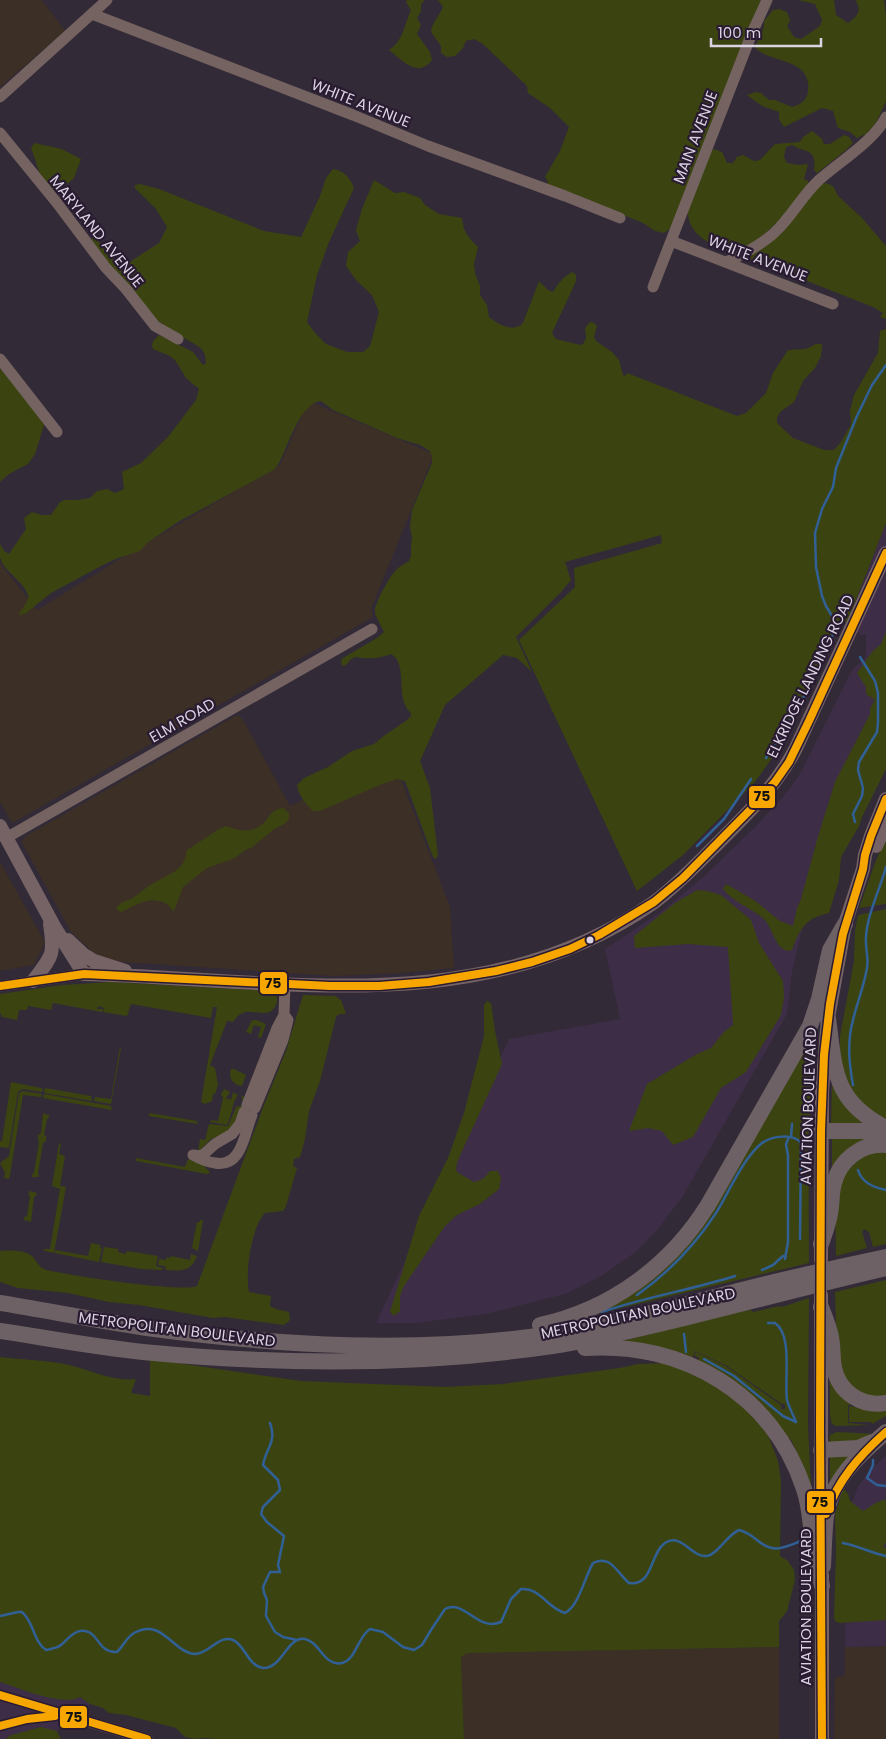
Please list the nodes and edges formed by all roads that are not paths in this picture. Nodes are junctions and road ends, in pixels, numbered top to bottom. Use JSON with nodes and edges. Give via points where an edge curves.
{"nodes":[{"id":1,"x":107,"y":0,"type":"edge"},
{"id":2,"x":768,"y":0,"type":"edge"},
{"id":3,"x":92,"y":14,"type":"junction"},
{"id":4,"x":0,"y":97,"type":"edge"},
{"id":5,"x":886,"y":119,"type":"edge"},
{"id":6,"x":0,"y":133,"type":"edge"},
{"id":7,"x":620,"y":218,"type":"dead end"},
{"id":8,"x":672,"y":241,"type":"junction"},
{"id":9,"x":726,"y":262,"type":"junction"},
{"id":10,"x":653,"y":287,"type":"dead end"},
{"id":11,"x":833,"y":304,"type":"dead end"},
{"id":12,"x":178,"y":339,"type":"dead end"},
{"id":13,"x":0,"y":359,"type":"edge"},
{"id":14,"x":57,"y":432,"type":"dead end"},
{"id":15,"x":886,"y":553,"type":"edge"},
{"id":16,"x":882,"y":567,"type":"edge"},
{"id":17,"x":372,"y":629,"type":"dead end"},
{"id":18,"x":886,"y":799,"type":"edge"},
{"id":19,"x":886,"y":824,"type":"edge"},
{"id":20,"x":3,"y":832,"type":"edge"},
{"id":21,"x":863,"y":869,"type":"junction"},
{"id":22,"x":51,"y":922,"type":"junction"},
{"id":23,"x":845,"y":924,"type":"junction"},
{"id":24,"x":84,"y":974,"type":"junction"},
{"id":25,"x":137,"y":976,"type":"junction"},
{"id":26,"x":33,"y":981,"type":"junction"},
{"id":27,"x":285,"y":984,"type":"junction"},
{"id":28,"x":0,"y":986,"type":"edge"},
{"id":29,"x":828,"y":1018,"type":"junction"},
{"id":30,"x":249,"y":1110,"type":"junction"},
{"id":31,"x":886,"y":1128,"type":"edge"},
{"id":32,"x":821,"y":1131,"type":"junction"},
{"id":33,"x":886,"y":1135,"type":"edge"},
{"id":34,"x":886,"y":1145,"type":"edge"},
{"id":35,"x":821,"y":1252,"type":"joint"},
{"id":36,"x":886,"y":1257,"type":"edge"},
{"id":37,"x":882,"y":1270,"type":"edge"},
{"id":38,"x":839,"y":1273,"type":"junction"},
{"id":39,"x":801,"y":1282,"type":"junction"},
{"id":40,"x":0,"y":1298,"type":"edge"},
{"id":41,"x":821,"y":1301,"type":"joint"},
{"id":42,"x":0,"y":1303,"type":"edge"},
{"id":43,"x":81,"y":1316,"type":"junction"},
{"id":44,"x":0,"y":1331,"type":"edge"},
{"id":45,"x":484,"y":1342,"type":"junction"},
{"id":46,"x":518,"y":1351,"type":"junction"},
{"id":47,"x":886,"y":1403,"type":"edge"},
{"id":48,"x":882,"y":1435,"type":"edge"},
{"id":49,"x":821,"y":1450,"type":"junction"},
{"id":50,"x":822,"y":1586,"type":"junction"},
{"id":51,"x":822,"y":1713,"type":"junction"},
{"id":52,"x":68,"y":1716,"type":"dead end"},
{"id":53,"x":147,"y":1739,"type":"edge"},
{"id":54,"x":814,"y":1739,"type":"edge"},
{"id":55,"x":822,"y":1739,"type":"edge"}],
"edges":[{"from":1,"to":3,"type":"street"},
{"from":2,"to":8,"type":"street","name":"MAIN AVENUE","via":[[752,33]]},
{"from":3,"to":4,"type":"street"},
{"from":3,"to":7,"type":"street","name":"WHITE AVENUE"},
{"from":5,"to":9,"type":"street","via":[[867,140],[819,180],[779,229]]},
{"from":6,"to":12,"type":"street","name":"MARYLAND AVENUE","via":[[155,326]]},
{"from":8,"to":9,"type":"street","name":"WHITE AVENUE"},
{"from":8,"to":10,"type":"street","name":"MAIN AVENUE"},
{"from":9,"to":11,"type":"street","name":"WHITE AVENUE"},
{"from":13,"to":14,"type":"street"},
{"from":15,"to":16,"type":"main road","name":"ELKRIDGE LANDING ROAD"},
{"from":16,"to":27,"type":"main road","name":"ELKRIDGE LANDING ROAD","via":[[784,769],[748,812],[683,878],[654,902],[570,949],[496,971],[379,986]]},
{"from":17,"to":20,"type":"street","name":"ELM ROAD"},
{"from":18,"to":21,"type":"main road","name":"AVIATION BOULEVARD","via":[[871,836]]},
{"from":19,"to":21,"type":"main road","name":"AVIATION BOULEVARD"},
{"from":20,"to":22,"type":"main road"},
{"from":21,"to":23,"type":"main road","name":"AVIATION BOULEVARD"},
{"from":22,"to":24,"type":"main road"},
{"from":22,"to":25,"type":"main road","via":[[84,955]]},
{"from":22,"to":26,"type":"main road","via":[[51,955]]},
{"from":23,"to":29,"type":"main road","name":"AVIATION BOULEVARD"},
{"from":23,"to":45,"type":"highway","via":[[830,950],[819,999],[806,1033],[708,1205],[677,1247],[643,1278],[603,1303],[571,1317]]},
{"from":24,"to":25,"type":"main road","name":"ELKRIDGE LANDING ROAD"},
{"from":24,"to":26,"type":"street","name":"ELKRIDGE LANDING ROAD"},
{"from":25,"to":27,"type":"main road","name":"ELKRIDGE LANDING ROAD"},
{"from":26,"to":28,"type":"street","name":"ELKRIDGE LANDING ROAD"},
{"from":27,"to":30,"type":"street","via":[[284,1015]]},
{"from":29,"to":31,"type":"highway","via":[[834,1066],[841,1088],[860,1111]]},
{"from":29,"to":32,"type":"main road","name":"AVIATION BOULEVARD"},
{"from":30,"to":30,"type":"street","via":[[232,1134],[204,1154],[193,1155],[221,1164],[233,1161]]},
{"from":32,"to":33,"type":"highway","via":[[863,1130]]},
{"from":32,"to":35,"type":"main road","name":"AVIATION BOULEVARD"},
{"from":34,"to":35,"type":"highway","via":[[858,1152],[841,1168],[834,1183]]},
{"from":36,"to":38,"type":"highway","name":"METROPOLITAN BOULEVARD"},
{"from":37,"to":38,"type":"highway","name":"METROPOLITAN BOULEVARD"},
{"from":38,"to":39,"type":"highway","name":"METROPOLITAN BOULEVARD"},
{"from":39,"to":45,"type":"highway","name":"METROPOLITAN BOULEVARD","via":[[552,1334]]},
{"from":39,"to":46,"type":"highway","name":"METROPOLITAN BOULEVARD","via":[[605,1336]]},
{"from":40,"to":43,"type":"highway"},
{"from":41,"to":47,"type":"highway","via":[[841,1386],[861,1401]]},
{"from":41,"to":49,"type":"main road","name":"AVIATION BOULEVARD"},
{"from":42,"to":43,"type":"highway","name":"METROPOLITAN BOULEVARD"},
{"from":43,"to":45,"type":"highway","name":"METROPOLITAN BOULEVARD","via":[[145,1328],[270,1342],[416,1346]]},
{"from":44,"to":46,"type":"highway","name":"METROPOLITAN BOULEVARD","via":[[142,1352],[269,1360],[415,1359]]},
{"from":46,"to":50,"type":"highway","via":[[604,1347],[644,1351],[692,1365],[733,1390],[764,1417],[796,1468],[808,1504]]},
{"from":48,"to":49,"type":"highway","via":[[858,1448]]},
{"from":48,"to":50,"type":"highway","via":[[843,1475],[830,1503],[826,1515]]},
{"from":49,"to":50,"type":"main road","name":"AVIATION BOULEVARD"},
{"from":50,"to":51,"type":"main road","name":"AVIATION BOULEVARD"},
{"from":51,"to":54,"type":"main road"},
{"from":51,"to":55,"type":"main road","name":"AVIATION BOULEVARD"},
{"from":52,"to":53,"type":"street"}]}
